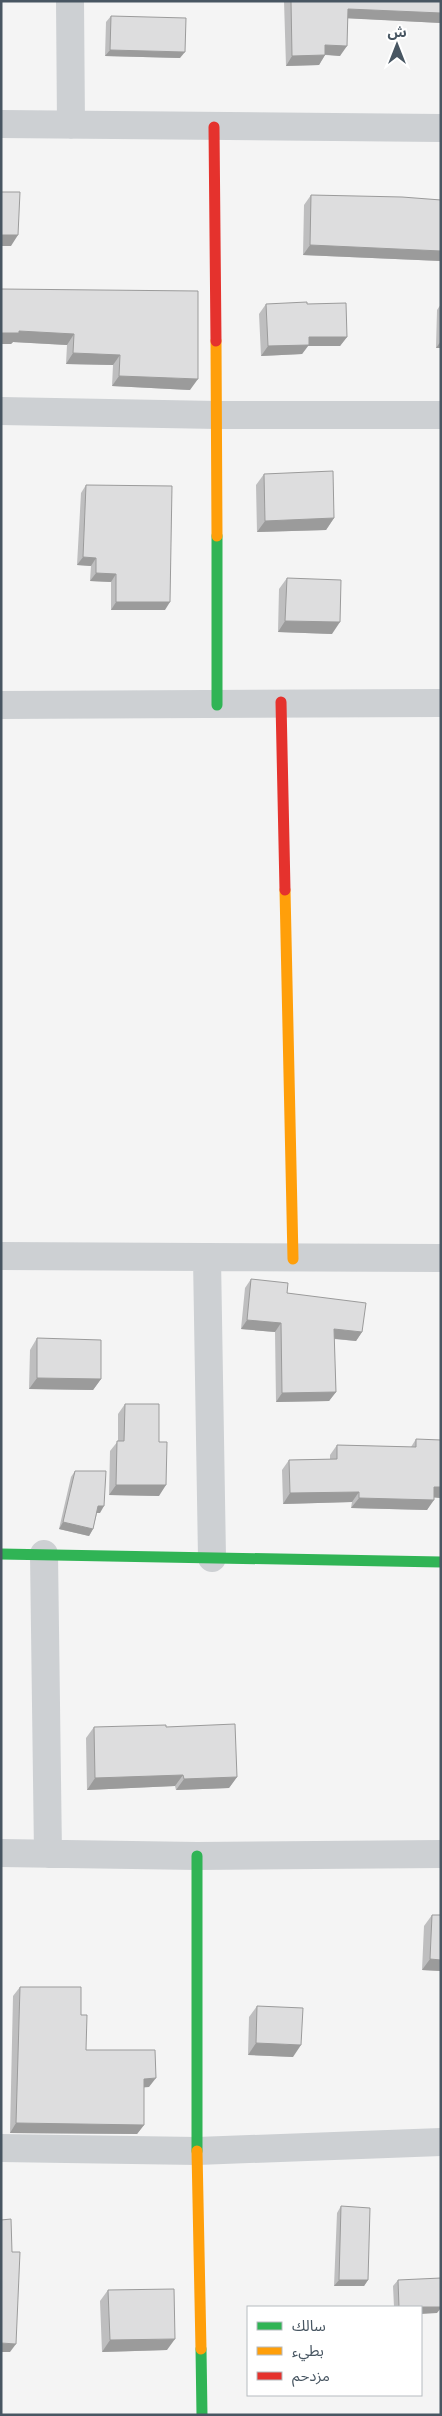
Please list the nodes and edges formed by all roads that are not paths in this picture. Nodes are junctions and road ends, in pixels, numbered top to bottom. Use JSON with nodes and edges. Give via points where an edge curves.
{"nodes":[{"id":1,"x":70,"y":1,"type":"edge"},
{"id":2,"x":1,"y":124,"type":"edge"},
{"id":3,"x":71,"y":125,"type":"junction"},
{"id":4,"x":214,"y":128,"type":"junction"},
{"id":5,"x":441,"y":128,"type":"edge"},
{"id":6,"x":1,"y":411,"type":"edge"},
{"id":7,"x":217,"y":415,"type":"junction"},
{"id":8,"x":441,"y":415,"type":"edge"},
{"id":9,"x":280,"y":702,"type":"junction"},
{"id":10,"x":441,"y":702,"type":"edge"},
{"id":11,"x":1,"y":705,"type":"edge"},
{"id":12,"x":217,"y":705,"type":"junction"},
{"id":13,"x":1,"y":1256,"type":"edge"},
{"id":14,"x":207,"y":1258,"type":"junction"},
{"id":15,"x":441,"y":1258,"type":"edge"},
{"id":16,"x":293,"y":1259,"type":"junction"},
{"id":17,"x":1,"y":1554,"type":"edge"},
{"id":18,"x":44,"y":1554,"type":"junction"},
{"id":19,"x":212,"y":1558,"type":"junction"},
{"id":20,"x":441,"y":1562,"type":"edge"},
{"id":21,"x":1,"y":1853,"type":"edge"},
{"id":22,"x":48,"y":1854,"type":"junction"},
{"id":23,"x":441,"y":1854,"type":"edge"},
{"id":24,"x":197,"y":1856,"type":"junction"},
{"id":25,"x":441,"y":2142,"type":"edge"},
{"id":26,"x":1,"y":2148,"type":"edge"},
{"id":27,"x":197,"y":2151,"type":"junction"},
{"id":28,"x":202,"y":2415,"type":"edge"}],
"edges":[{"from":1,"to":3,"type":"street"},
{"from":2,"to":3,"type":"street"},
{"from":3,"to":4,"type":"street"},
{"from":4,"to":5,"type":"street"},
{"from":4,"to":7,"type":"street"},
{"from":6,"to":7,"type":"street"},
{"from":7,"to":8,"type":"street"},
{"from":7,"to":12,"type":"street"},
{"from":9,"to":10,"type":"street"},
{"from":9,"to":12,"type":"street"},
{"from":9,"to":16,"type":"street"},
{"from":11,"to":12,"type":"street"},
{"from":13,"to":14,"type":"street"},
{"from":14,"to":16,"type":"street"},
{"from":14,"to":19,"type":"street"},
{"from":15,"to":16,"type":"street"},
{"from":17,"to":18,"type":"street"},
{"from":18,"to":19,"type":"street"},
{"from":18,"to":22,"type":"street"},
{"from":19,"to":20,"type":"street"},
{"from":21,"to":22,"type":"street"},
{"from":22,"to":24,"type":"street"},
{"from":23,"to":24,"type":"street"},
{"from":24,"to":27,"type":"street"},
{"from":25,"to":27,"type":"street"},
{"from":26,"to":27,"type":"street"},
{"from":27,"to":28,"type":"street"}]}
